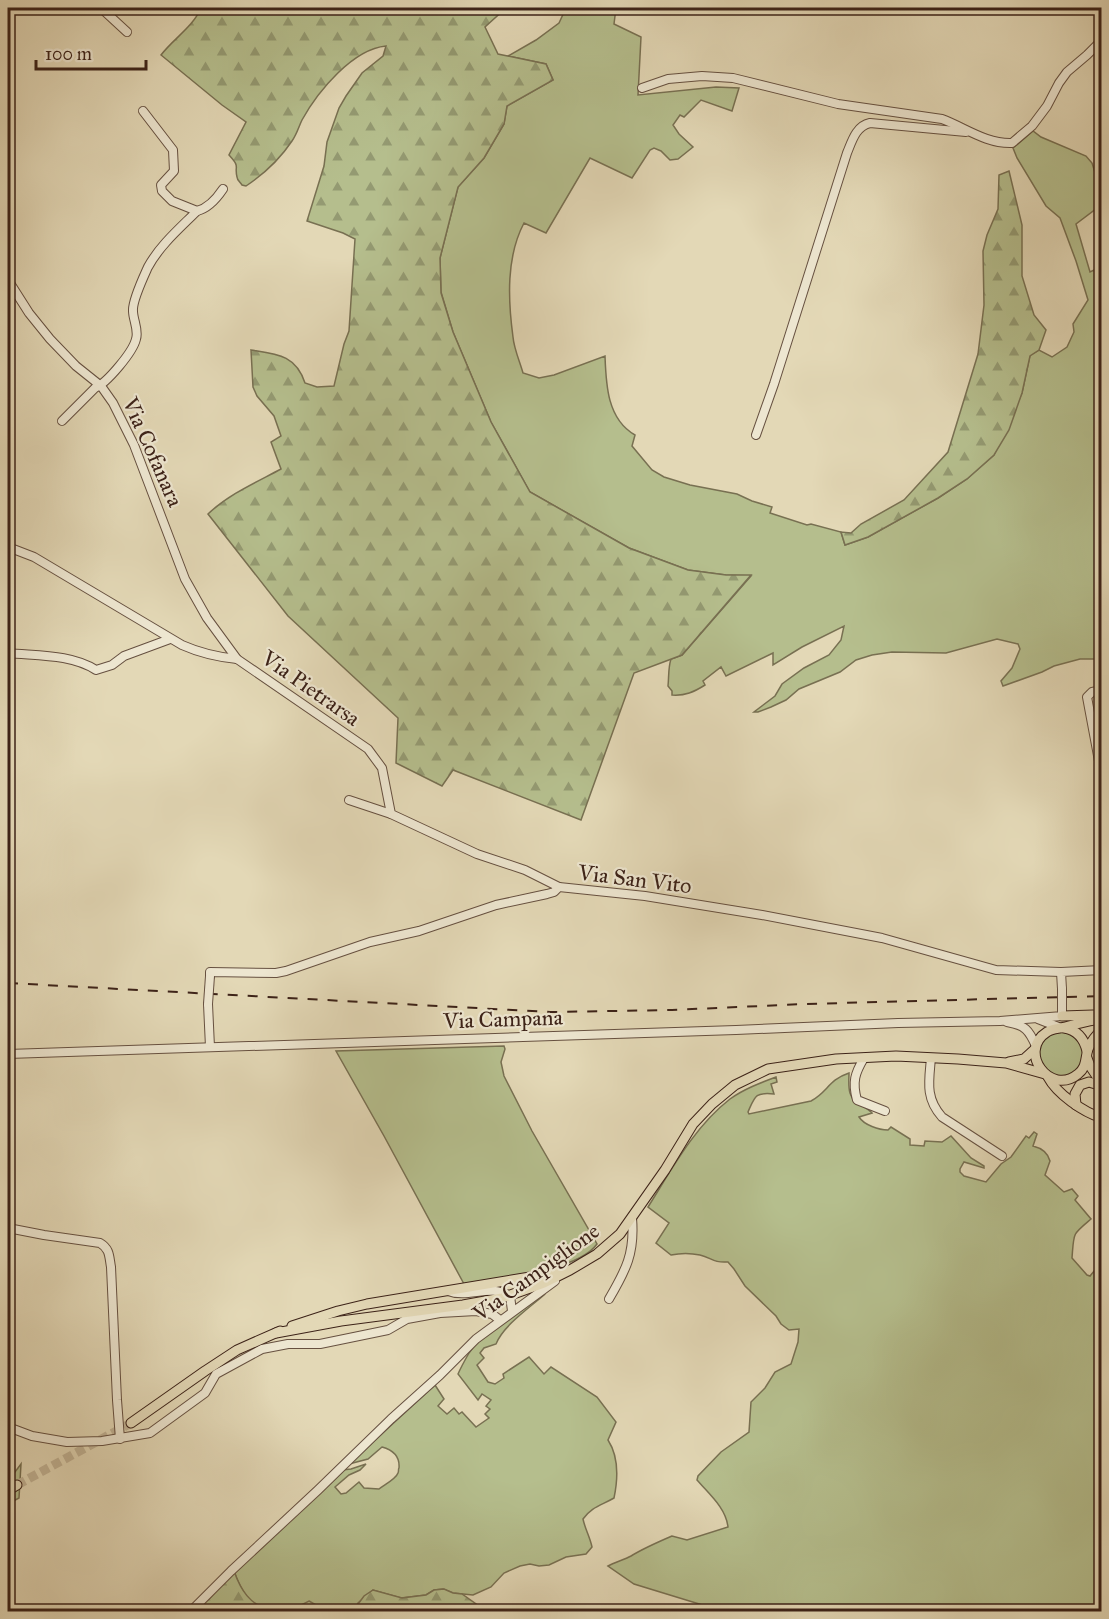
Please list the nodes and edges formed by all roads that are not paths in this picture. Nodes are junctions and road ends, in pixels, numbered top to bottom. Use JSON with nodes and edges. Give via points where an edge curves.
{"nodes":[{"id":1,"x":101,"y":8,"type":"edge"},
{"id":2,"x":127,"y":32,"type":"dead end"},
{"id":3,"x":1101,"y":40,"type":"edge"},
{"id":4,"x":642,"y":88,"type":"dead end"},
{"id":5,"x":143,"y":111,"type":"dead end"},
{"id":6,"x":967,"y":132,"type":"junction"},
{"id":7,"x":223,"y":189,"type":"dead end"},
{"id":8,"x":197,"y":211,"type":"junction"},
{"id":9,"x":8,"y":280,"type":"edge"},
{"id":10,"x":101,"y":386,"type":"junction"},
{"id":11,"x":62,"y":421,"type":"dead end"},
{"id":12,"x":756,"y":435,"type":"dead end"},
{"id":13,"x":8,"y":547,"type":"edge"},
{"id":14,"x":170,"y":639,"type":"junction"},
{"id":15,"x":8,"y":653,"type":"edge"},
{"id":16,"x":237,"y":659,"type":"junction"},
{"id":17,"x":1101,"y":690,"type":"edge"},
{"id":18,"x":1101,"y":777,"type":"edge"},
{"id":19,"x":349,"y":800,"type":"dead end"},
{"id":20,"x":391,"y":814,"type":"junction"},
{"id":21,"x":559,"y":887,"type":"junction"},
{"id":22,"x":1101,"y":970,"type":"edge"},
{"id":23,"x":1061,"y":972,"type":"junction"},
{"id":24,"x":1062,"y":1016,"type":"junction"},
{"id":25,"x":1034,"y":1017,"type":"junction"},
{"id":26,"x":1101,"y":1017,"type":"edge"},
{"id":27,"x":1000,"y":1021,"type":"junction"},
{"id":28,"x":1062,"y":1028,"type":"junction"},
{"id":29,"x":1101,"y":1030,"type":"edge"},
{"id":30,"x":210,"y":1047,"type":"junction"},
{"id":31,"x":1036,"y":1047,"type":"junction"},
{"id":32,"x":8,"y":1054,"type":"edge"},
{"id":33,"x":1087,"y":1054,"type":"junction"},
{"id":34,"x":864,"y":1058,"type":"junction"},
{"id":35,"x":931,"y":1058,"type":"junction"},
{"id":36,"x":1005,"y":1063,"type":"junction"},
{"id":37,"x":1046,"y":1076,"type":"junction"},
{"id":38,"x":1101,"y":1085,"type":"edge"},
{"id":39,"x":1076,"y":1105,"type":"junction"},
{"id":40,"x":885,"y":1111,"type":"dead end"},
{"id":41,"x":1101,"y":1118,"type":"edge"},
{"id":42,"x":1002,"y":1156,"type":"dead end"},
{"id":43,"x":632,"y":1218,"type":"junction"},
{"id":44,"x":8,"y":1228,"type":"edge"},
{"id":45,"x":570,"y":1270,"type":"junction"},
{"id":46,"x":447,"y":1290,"type":"junction"},
{"id":47,"x":510,"y":1296,"type":"junction"},
{"id":48,"x":609,"y":1299,"type":"dead end"},
{"id":49,"x":512,"y":1311,"type":"junction"},
{"id":50,"x":500,"y":1320,"type":"junction"},
{"id":51,"x":276,"y":1333,"type":"junction"},
{"id":52,"x":131,"y":1423,"type":"tunnel mouth"},
{"id":53,"x":8,"y":1427,"type":"edge"},
{"id":54,"x":120,"y":1439,"type":"junction"},
{"id":55,"x":17,"y":1485,"type":"tunnel mouth"},
{"id":56,"x":8,"y":1490,"type":"edge"},
{"id":57,"x":190,"y":1611,"type":"edge"}],
"edges":[{"from":1,"to":2,"type":"street"},
{"from":3,"to":6,"type":"street","via":[[1067,72],[1032,126],[1012,143]]},
{"from":4,"to":6,"type":"street","via":[[691,77],[733,78],[838,104],[942,119]]},
{"from":5,"to":8,"type":"street","via":[[173,150],[174,171],[162,185],[162,191],[172,201]]},
{"from":6,"to":12,"type":"street","via":[[870,123],[856,133]]},
{"from":7,"to":8,"type":"street","via":[[210,204]]},
{"from":8,"to":10,"type":"street","via":[[161,248],[148,268],[134,303],[136,341]]},
{"from":9,"to":10,"type":"street","name":"Via Cofanara","via":[[50,339]]},
{"from":10,"to":11,"type":"street"},
{"from":10,"to":16,"type":"street","name":"Via Cofanara","via":[[127,428],[185,579]]},
{"from":13,"to":14,"type":"street","name":"Via Pietrarsa","via":[[34,557]]},
{"from":14,"to":15,"type":"street","via":[[96,670],[86,663],[64,658]]},
{"from":14,"to":16,"type":"street","name":"Via Pietrarsa","via":[[197,652]]},
{"from":16,"to":20,"type":"street","name":"Via Pietrarsa","via":[[368,749],[382,768]]},
{"from":17,"to":18,"type":"street","via":[[1087,698]]},
{"from":19,"to":20,"type":"street"},
{"from":20,"to":21,"type":"street"},
{"from":21,"to":23,"type":"street","name":"Via San Vito","via":[[762,915],[882,938],[996,970]]},
{"from":21,"to":30,"type":"street","name":"Via San Vito","bridge":true,"via":[[554,892],[370,942],[276,974],[210,974]]},
{"from":22,"to":23,"type":"street","name":"Via San Vito"},
{"from":23,"to":24,"type":"street","bridge":true},
{"from":24,"to":25,"type":"street","name":"Via Campana"},
{"from":24,"to":26,"type":"main road"},
{"from":25,"to":27,"type":"street","name":"Via Campana"},
{"from":25,"to":28,"type":"street"},
{"from":26,"to":28,"type":"main road"},
{"from":27,"to":30,"type":"street","name":"Via Campana"},
{"from":27,"to":31,"type":"street","name":"Via Campana","via":[[1027,1029]]},
{"from":28,"to":31,"type":"main road","via":[[1048,1031]]},
{"from":28,"to":33,"type":"main road","via":[[1080,1035]]},
{"from":29,"to":33,"type":"main road"},
{"from":30,"to":32,"type":"street","name":"Via Campana"},
{"from":31,"to":36,"type":"main road","name":"Via Campiglione","via":[[1024,1059]]},
{"from":31,"to":37,"type":"main road","via":[[1036,1060]]},
{"from":33,"to":37,"type":"main road","via":[[1083,1069],[1073,1078]]},
{"from":33,"to":38,"type":"main road"},
{"from":34,"to":35,"type":"main road","name":"Via Campiglione"},
{"from":34,"to":40,"type":"street","via":[[856,1073],[857,1100]]},
{"from":34,"to":43,"type":"main road","name":"Via Campiglione","via":[[768,1069],[735,1085],[693,1124]]},
{"from":35,"to":36,"type":"main road","name":"Via Campiglione"},
{"from":35,"to":42,"type":"street","via":[[930,1088],[937,1111]]},
{"from":36,"to":37,"type":"main road","name":"Via Campiglione"},
{"from":37,"to":39,"type":"main road"},
{"from":38,"to":39,"type":"main road","via":[[1080,1085],[1075,1094]]},
{"from":39,"to":41,"type":"main road"},
{"from":43,"to":45,"type":"main road","name":"Via Campiglione","via":[[621,1234]]},
{"from":43,"to":48,"type":"street","via":[[630,1257]]},
{"from":44,"to":54,"type":"street","via":[[100,1243],[108,1250]]},
{"from":45,"to":46,"type":"main road"},
{"from":45,"to":47,"type":"main road"},
{"from":45,"to":49,"type":"street","name":"Via Campiglione"},
{"from":46,"to":47,"type":"street","via":[[460,1294],[492,1290]]},
{"from":46,"to":51,"type":"main road","via":[[338,1311]]},
{"from":47,"to":49,"type":"street"},
{"from":47,"to":51,"type":"main road"},
{"from":49,"to":50,"type":"street","name":"Via Campiglione"},
{"from":50,"to":54,"type":"street","via":[[476,1311],[440,1313],[341,1340],[262,1349],[216,1374],[205,1393],[155,1431]]},
{"from":50,"to":57,"type":"street","name":"Via Campiglione"},
{"from":51,"to":52,"type":"main road","via":[[237,1350]]},
{"from":53,"to":54,"type":"street","via":[[67,1442]]},
{"from":55,"to":56,"type":"main road"}]}
